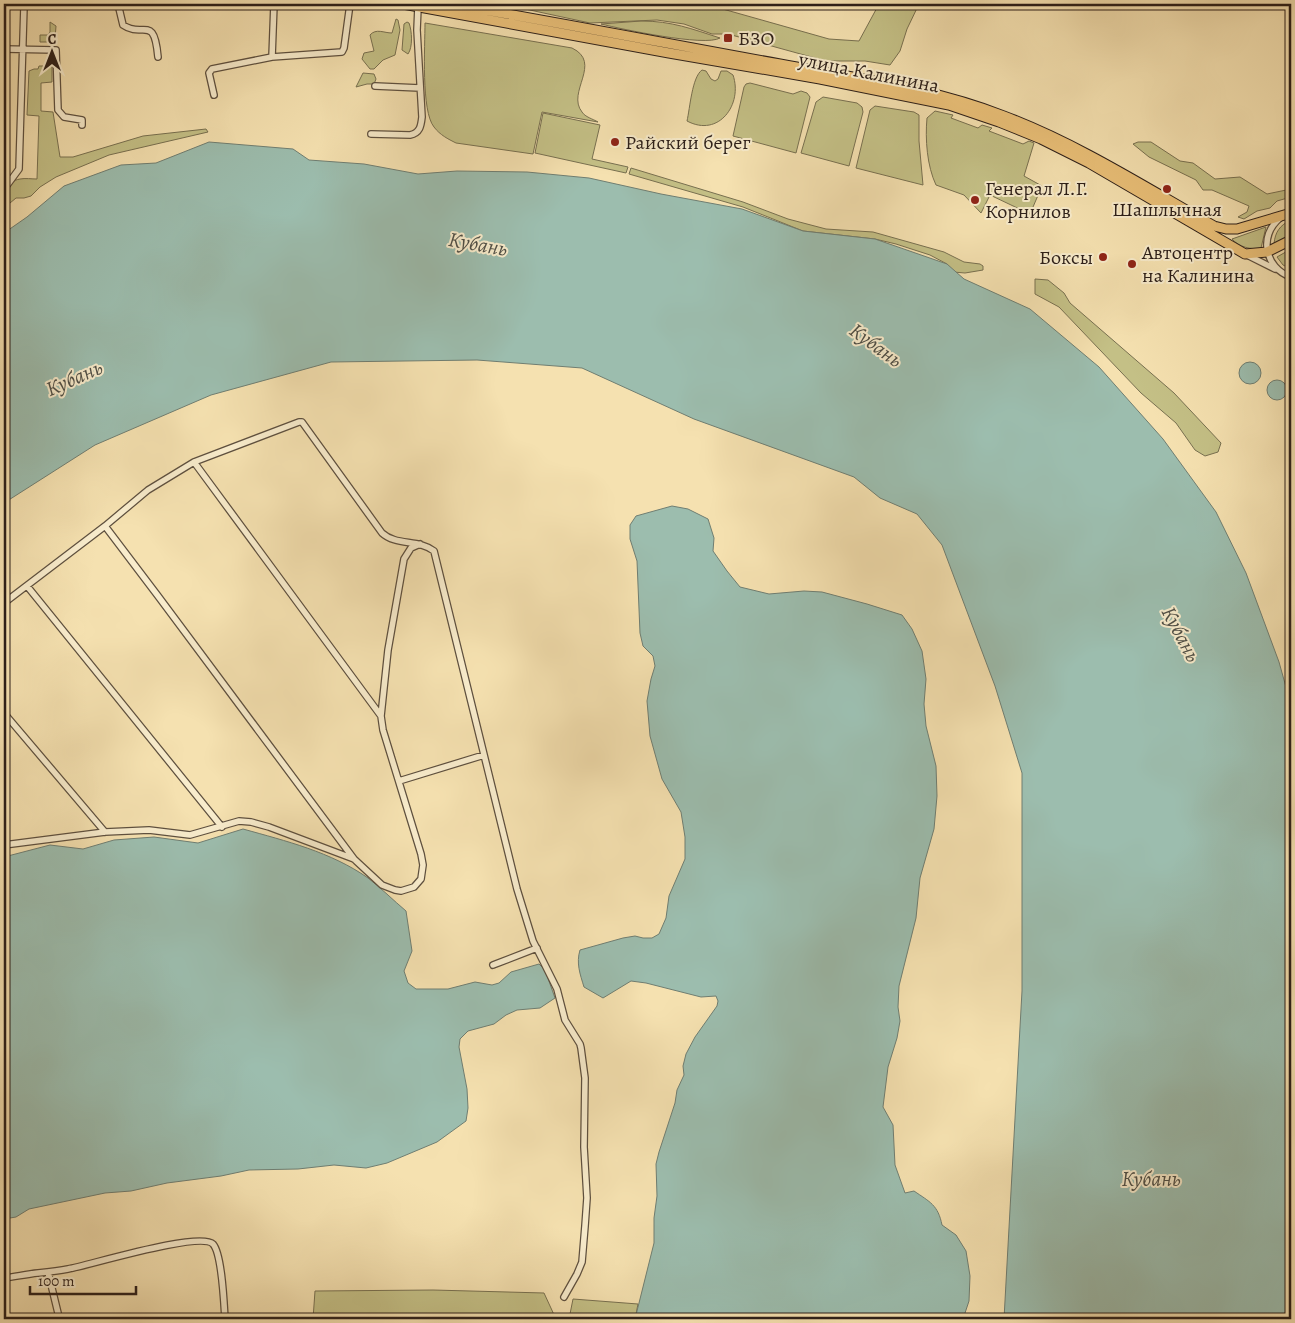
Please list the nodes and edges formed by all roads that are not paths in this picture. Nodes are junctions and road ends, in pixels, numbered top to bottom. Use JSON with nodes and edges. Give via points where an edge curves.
{"nodes":[{"id":1,"x":22,"y":4,"type":"edge"},
{"id":2,"x":118,"y":4,"type":"edge"},
{"id":3,"x":274,"y":4,"type":"edge"},
{"id":4,"x":350,"y":4,"type":"edge"},
{"id":5,"x":403,"y":4,"type":"edge"},
{"id":6,"x":451,"y":4,"type":"edge"},
{"id":7,"x":418,"y":7,"type":"junction"},
{"id":8,"x":4,"y":49,"type":"edge"},
{"id":9,"x":23,"y":49,"type":"junction"},
{"id":10,"x":158,"y":56,"type":"dead end"},
{"id":11,"x":272,"y":57,"type":"junction"},
{"id":12,"x":375,"y":86,"type":"dead end"},
{"id":13,"x":420,"y":88,"type":"junction"},
{"id":14,"x":214,"y":95,"type":"dead end"},
{"id":15,"x":82,"y":126,"type":"dead end"},
{"id":16,"x":371,"y":134,"type":"dead end"},
{"id":17,"x":5,"y":188,"type":"edge"},
{"id":18,"x":1288,"y":214,"type":"edge"},
{"id":19,"x":1291,"y":240,"type":"edge"},
{"id":20,"x":1267,"y":252,"type":"junction"},
{"id":21,"x":1245,"y":254,"type":"junction"},
{"id":22,"x":1280,"y":272,"type":"junction"},
{"id":23,"x":1291,"y":279,"type":"edge"},
{"id":24,"x":194,"y":462,"type":"junction"},
{"id":25,"x":105,"y":526,"type":"junction"},
{"id":26,"x":420,"y":544,"type":"junction"},
{"id":27,"x":27,"y":586,"type":"junction"},
{"id":28,"x":4,"y":603,"type":"edge"},
{"id":29,"x":4,"y":713,"type":"edge"},
{"id":30,"x":381,"y":716,"type":"junction"},
{"id":31,"x":484,"y":755,"type":"junction"},
{"id":32,"x":399,"y":781,"type":"junction"},
{"id":33,"x":222,"y":826,"type":"junction"},
{"id":34,"x":105,"y":832,"type":"junction"},
{"id":35,"x":4,"y":845,"type":"edge"},
{"id":36,"x":354,"y":859,"type":"junction"},
{"id":37,"x":537,"y":948,"type":"junction"},
{"id":38,"x":494,"y":965,"type":"dead end"},
{"id":39,"x":48,"y":1272,"type":"junction"},
{"id":40,"x":4,"y":1278,"type":"edge"},
{"id":41,"x":564,"y":1297,"type":"dead end"},
{"id":42,"x":55,"y":1319,"type":"edge"},
{"id":43,"x":225,"y":1319,"type":"edge"}],
"edges":[{"from":1,"to":9,"type":"street"},
{"from":2,"to":10,"type":"street","via":[[123,25],[147,29],[152,33]]},
{"from":3,"to":11,"type":"street"},
{"from":4,"to":11,"type":"street","via":[[342,52]]},
{"from":5,"to":7,"type":"highway","name":"улица Калинина"},
{"from":6,"to":18,"type":"highway","name":"улица Калинина","via":[[950,98],[1044,132],[1214,226],[1237,228]]},
{"from":7,"to":13,"type":"street"},
{"from":7,"to":21,"type":"highway","name":"улица Калинина","via":[[948,105],[1041,139]]},
{"from":8,"to":9,"type":"street"},
{"from":9,"to":15,"type":"street","via":[[56,50],[58,110],[64,117],[82,120]]},
{"from":9,"to":17,"type":"street","via":[[19,169]]},
{"from":11,"to":14,"type":"street","via":[[212,69],[209,72]]},
{"from":12,"to":13,"type":"street"},
{"from":13,"to":16,"type":"street","via":[[422,117],[416,134]]},
{"from":18,"to":20,"type":"street","via":[[1270,229]]},
{"from":19,"to":20,"type":"highway"},
{"from":20,"to":21,"type":"highway"},
{"from":20,"to":22,"type":"street"},
{"from":21,"to":22,"type":"street","name":"улица Калинина"},
{"from":22,"to":23,"type":"street","name":"улица Калинина"},
{"from":24,"to":25,"type":"street","via":[[148,490]]},
{"from":24,"to":26,"type":"street","via":[[299,422],[305,423],[382,533]]},
{"from":24,"to":30,"type":"street"},
{"from":25,"to":27,"type":"street"},
{"from":25,"to":36,"type":"street"},
{"from":26,"to":30,"type":"street","via":[[411,548],[404,559],[388,650]]},
{"from":26,"to":31,"type":"street","via":[[434,551]]},
{"from":27,"to":28,"type":"street"},
{"from":27,"to":33,"type":"street"},
{"from":29,"to":34,"type":"street"},
{"from":30,"to":32,"type":"street"},
{"from":31,"to":32,"type":"street"},
{"from":31,"to":37,"type":"street","via":[[517,889]]},
{"from":32,"to":36,"type":"street","via":[[422,854],[421,879],[408,890],[395,890],[382,884]]},
{"from":33,"to":34,"type":"street","via":[[190,835],[149,830]]},
{"from":33,"to":36,"type":"street","via":[[239,821],[269,826]]},
{"from":34,"to":35,"type":"street"},
{"from":37,"to":38,"type":"street"},
{"from":37,"to":41,"type":"street","via":[[557,989],[565,1020],[580,1044],[585,1078],[586,1198],[582,1262]]},
{"from":39,"to":40,"type":"street"},
{"from":39,"to":42,"type":"street","via":[[58,1313]]},
{"from":39,"to":43,"type":"street","via":[[172,1243],[204,1240],[216,1251]]}]}
